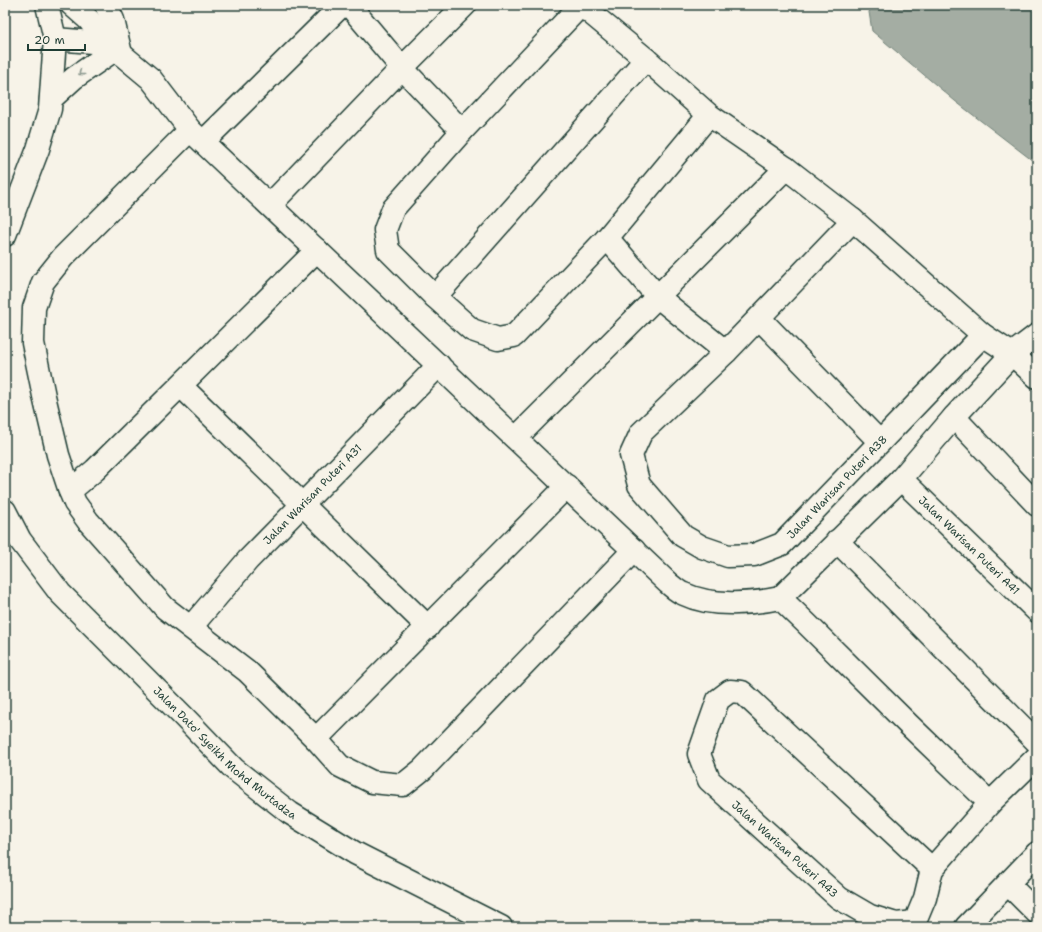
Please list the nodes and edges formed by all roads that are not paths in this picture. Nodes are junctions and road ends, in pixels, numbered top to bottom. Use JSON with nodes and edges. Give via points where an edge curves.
{"nodes":[{"id":1,"x":47,"y":5,"type":"edge"},
{"id":2,"x":72,"y":5,"type":"edge"},
{"id":3,"x":106,"y":5,"type":"edge"},
{"id":4,"x":342,"y":5,"type":"edge"},
{"id":5,"x":349,"y":5,"type":"edge"},
{"id":6,"x":465,"y":5,"type":"edge"},
{"id":7,"x":581,"y":5,"type":"edge"},
{"id":8,"x":55,"y":39,"type":"junction"},
{"id":9,"x":117,"y":53,"type":"junction"},
{"id":10,"x":646,"y":59,"type":"junction"},
{"id":11,"x":402,"y":68,"type":"junction"},
{"id":12,"x":51,"y":99,"type":"junction"},
{"id":13,"x":709,"y":114,"type":"junction"},
{"id":14,"x":462,"y":131,"type":"junction"},
{"id":15,"x":197,"y":136,"type":"junction"},
{"id":16,"x":786,"y":168,"type":"junction"},
{"id":17,"x":270,"y":205,"type":"junction"},
{"id":18,"x":853,"y":220,"type":"junction"},
{"id":19,"x":5,"y":235,"type":"edge"},
{"id":20,"x":607,"y":238,"type":"junction"},
{"id":21,"x":317,"y":250,"type":"junction"},
{"id":22,"x":435,"y":297,"type":"junction"},
{"id":23,"x":658,"y":297,"type":"junction"},
{"id":24,"x":759,"y":318,"type":"junction"},
{"id":25,"x":983,"y":335,"type":"junction"},
{"id":26,"x":1037,"y":335,"type":"edge"},
{"id":27,"x":726,"y":352,"type":"junction"},
{"id":28,"x":1012,"y":354,"type":"junction"},
{"id":29,"x":439,"y":365,"type":"junction"},
{"id":30,"x":1037,"y":377,"type":"edge"},
{"id":31,"x":181,"y":386,"type":"junction"},
{"id":32,"x":954,"y":418,"type":"junction"},
{"id":33,"x":516,"y":438,"type":"junction"},
{"id":34,"x":880,"y":442,"type":"junction"},
{"id":35,"x":901,"y":479,"type":"junction"},
{"id":36,"x":567,"y":486,"type":"junction"},
{"id":37,"x":70,"y":491,"type":"junction"},
{"id":38,"x":302,"y":504,"type":"junction"},
{"id":39,"x":1037,"y":505,"type":"edge"},
{"id":40,"x":5,"y":512,"type":"edge"},
{"id":41,"x":837,"y":541,"type":"junction"},
{"id":42,"x":634,"y":550,"type":"junction"},
{"id":43,"x":780,"y":598,"type":"junction"},
{"id":44,"x":1037,"y":611,"type":"edge"},
{"id":45,"x":428,"y":626,"type":"junction"},
{"id":46,"x":191,"y":627,"type":"junction"},
{"id":47,"x":316,"y":739,"type":"junction"},
{"id":48,"x":1037,"y":742,"type":"edge"},
{"id":49,"x":1037,"y":757,"type":"edge"},
{"id":50,"x":990,"y":803,"type":"junction"},
{"id":51,"x":1037,"y":853,"type":"edge"},
{"id":52,"x":932,"y":869,"type":"junction"},
{"id":53,"x":1008,"y":884,"type":"junction"},
{"id":54,"x":1037,"y":913,"type":"edge"},
{"id":55,"x":917,"y":925,"type":"edge"},
{"id":56,"x":501,"y":927,"type":"edge"},
{"id":57,"x":966,"y":927,"type":"edge"}],
"edges":[{"from":1,"to":8,"type":"street"},
{"from":2,"to":9,"type":"street","via":[[89,20]]},
{"from":3,"to":9,"type":"street","via":[[113,20]]},
{"from":4,"to":15,"type":"street"},
{"from":5,"to":11,"type":"street"},
{"from":6,"to":11,"type":"street"},
{"from":7,"to":10,"type":"street"},
{"from":7,"to":14,"type":"street"},
{"from":8,"to":9,"type":"street","via":[[92,42]]},
{"from":8,"to":12,"type":"street"},
{"from":9,"to":12,"type":"street","one_way":true,"via":[[74,78]]},
{"from":9,"to":15,"type":"street","via":[[151,79]]},
{"from":10,"to":13,"type":"street"},
{"from":10,"to":22,"type":"street"},
{"from":11,"to":14,"type":"street"},
{"from":11,"to":17,"type":"street"},
{"from":12,"to":19,"type":"street","via":[[38,149]]},
{"from":13,"to":16,"type":"street"},
{"from":13,"to":20,"type":"street"},
{"from":14,"to":22,"type":"street","via":[[393,209],[385,230],[388,250]]},
{"from":15,"to":17,"type":"street"},
{"from":15,"to":37,"type":"street","via":[[63,257],[43,282],[34,308],[33,343],[58,455]]},
{"from":16,"to":18,"type":"street"},
{"from":16,"to":23,"type":"street"},
{"from":17,"to":21,"type":"street"},
{"from":18,"to":24,"type":"street"},
{"from":18,"to":25,"type":"street"},
{"from":20,"to":22,"type":"street","via":[[514,336],[498,339],[472,330]]},
{"from":20,"to":23,"type":"street"},
{"from":21,"to":29,"type":"street"},
{"from":21,"to":31,"type":"street"},
{"from":23,"to":27,"type":"street"},
{"from":23,"to":33,"type":"street"},
{"from":24,"to":27,"type":"street"},
{"from":24,"to":34,"type":"street"},
{"from":25,"to":28,"type":"street"},
{"from":25,"to":34,"type":"street","name":"Jalan Warisan Puteri A38"},
{"from":26,"to":28,"type":"street"},
{"from":27,"to":34,"type":"street","name":"Jalan Warisan Puteri A38","via":[[641,433],[631,455],[639,485],[683,536],[702,547],[728,556],[754,555],[782,544]]},
{"from":28,"to":30,"type":"street"},
{"from":28,"to":32,"type":"street"},
{"from":29,"to":33,"type":"street"},
{"from":29,"to":38,"type":"street","name":"Jalan Warisan Puteri A31"},
{"from":31,"to":37,"type":"street"},
{"from":31,"to":38,"type":"street"},
{"from":32,"to":35,"type":"street"},
{"from":32,"to":39,"type":"street"},
{"from":33,"to":36,"type":"street"},
{"from":35,"to":41,"type":"street"},
{"from":35,"to":44,"type":"street","name":"Jalan Warisan Puteri A41"},
{"from":36,"to":42,"type":"street"},
{"from":36,"to":45,"type":"street"},
{"from":37,"to":46,"type":"street","via":[[88,521],[165,608]]},
{"from":38,"to":45,"type":"street"},
{"from":38,"to":46,"type":"street","name":"Jalan Warisan Puteri A31","via":[[248,560]]},
{"from":40,"to":56,"type":"street","name":"Jalan Dato' Syeikh Mohd Murtadza","via":[[20,540],[60,593],[234,769],[290,813],[355,853]]},
{"from":41,"to":43,"type":"street"},
{"from":41,"to":48,"type":"street"},
{"from":42,"to":43,"type":"street","via":[[683,594],[710,602],[762,602]]},
{"from":42,"to":47,"type":"street","via":[[423,769],[403,785],[372,782],[340,766]]},
{"from":43,"to":50,"type":"street"},
{"from":45,"to":47,"type":"street"},
{"from":46,"to":47,"type":"street","via":[[247,671]]},
{"from":49,"to":50,"type":"street"},
{"from":50,"to":52,"type":"street"},
{"from":51,"to":53,"type":"street"},
{"from":52,"to":55,"type":"street"},
{"from":52,"to":55,"type":"street","name":"Jalan Warisan Puteri A43","via":[[742,692],[730,691],[718,700],[699,754],[709,780],[839,898],[870,916],[896,924]]},
{"from":53,"to":54,"type":"street"},
{"from":53,"to":57,"type":"street"}]}
